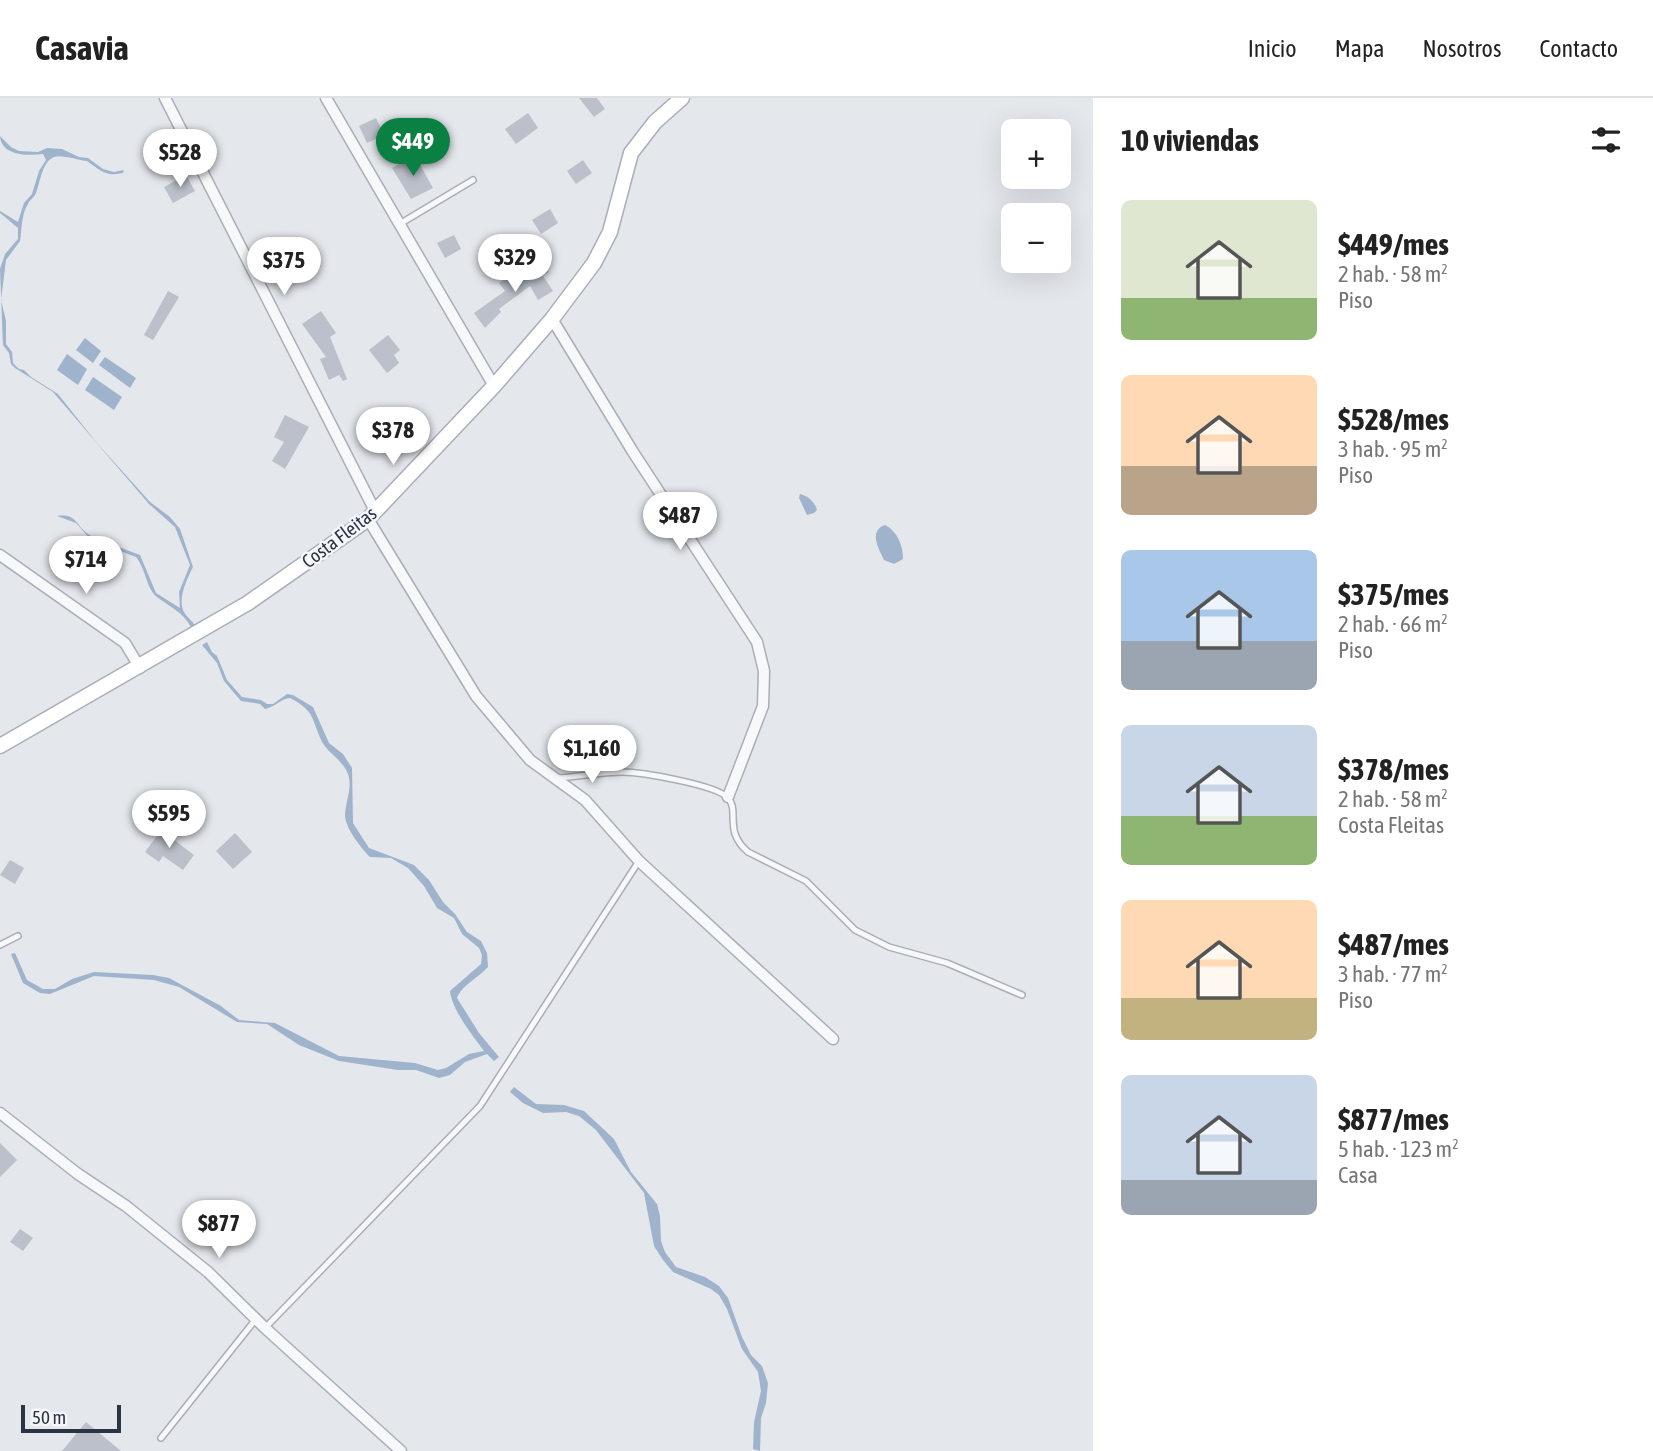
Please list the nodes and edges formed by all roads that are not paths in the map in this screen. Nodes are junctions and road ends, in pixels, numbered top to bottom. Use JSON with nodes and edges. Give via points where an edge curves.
{"nodes":[{"id":1,"x":164,"y":98,"type":"edge"},
{"id":2,"x":326,"y":98,"type":"edge"},
{"id":3,"x":680,"y":99,"type":"edge"},
{"id":4,"x":473,"y":180,"type":"dead end"},
{"id":5,"x":398,"y":225,"type":"junction"},
{"id":6,"x":552,"y":319,"type":"junction"},
{"id":7,"x":494,"y":386,"type":"junction"},
{"id":8,"x":372,"y":515,"type":"junction"},
{"id":9,"x":0,"y":555,"type":"edge"},
{"id":10,"x":140,"y":668,"type":"junction"},
{"id":11,"x":0,"y":746,"type":"edge"},
{"id":12,"x":557,"y":778,"type":"junction"},
{"id":13,"x":728,"y":797,"type":"junction"},
{"id":14,"x":639,"y":861,"type":"junction"},
{"id":15,"x":18,"y":936,"type":"dead end"},
{"id":16,"x":0,"y":945,"type":"edge"},
{"id":17,"x":1022,"y":995,"type":"dead end"},
{"id":18,"x":833,"y":1039,"type":"dead end"},
{"id":19,"x":3,"y":1120,"type":"edge"},
{"id":20,"x":256,"y":1320,"type":"junction"},
{"id":21,"x":265,"y":1328,"type":"junction"},
{"id":22,"x":160,"y":1438,"type":"dead end"},
{"id":23,"x":401,"y":1451,"type":"edge"}],
"edges":[{"from":1,"to":8,"type":"street"},
{"from":2,"to":5,"type":"street"},
{"from":3,"to":6,"type":"main road","name":"Costa Fleitas","via":[[631,153],[610,232],[594,263]]},
{"from":4,"to":5,"type":"lane"},
{"from":5,"to":7,"type":"street"},
{"from":6,"to":7,"type":"main road","name":"Costa Fleitas"},
{"from":6,"to":13,"type":"street","via":[[757,642],[764,671],[763,706]]},
{"from":7,"to":8,"type":"main road","name":"Costa Fleitas"},
{"from":8,"to":10,"type":"main road","name":"Costa Fleitas","via":[[248,603]]},
{"from":8,"to":12,"type":"street","via":[[476,696],[530,760]]},
{"from":9,"to":10,"type":"street","via":[[125,643]]},
{"from":10,"to":11,"type":"main road","name":"Costa Fleitas"},
{"from":12,"to":13,"type":"lane","via":[[622,772],[707,787]]},
{"from":12,"to":14,"type":"street","via":[[585,800]]},
{"from":13,"to":17,"type":"lane","via":[[733,830],[741,846],[806,881],[855,929],[889,947],[947,963]]},
{"from":14,"to":18,"type":"street"},
{"from":14,"to":21,"type":"lane","via":[[480,1106]]},
{"from":15,"to":16,"type":"lane"},
{"from":19,"to":20,"type":"street","via":[[188,1255]]},
{"from":20,"to":21,"type":"street"},
{"from":20,"to":22,"type":"lane"},
{"from":21,"to":23,"type":"street"}]}
